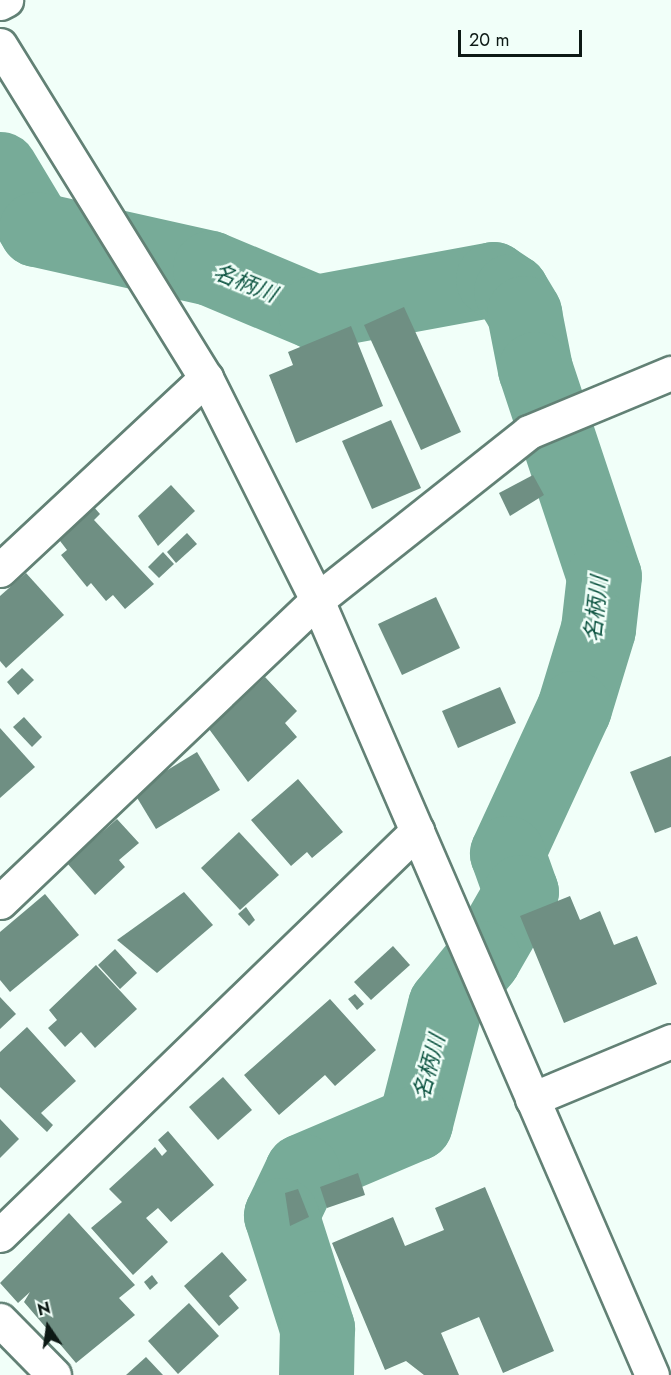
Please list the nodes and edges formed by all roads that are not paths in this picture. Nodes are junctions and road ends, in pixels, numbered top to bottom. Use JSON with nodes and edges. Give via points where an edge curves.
{"nodes":[{"id":1,"x":6,"y":0,"type":"edge"},
{"id":2,"x":0,"y":3,"type":"edge"},
{"id":3,"x":0,"y":45,"type":"edge"},
{"id":4,"x":671,"y":373,"type":"edge"},
{"id":5,"x":206,"y":378,"type":"junction"},
{"id":6,"x":0,"y":570,"type":"edge"},
{"id":7,"x":317,"y":600,"type":"junction"},
{"id":8,"x":417,"y":831,"type":"junction"},
{"id":9,"x":0,"y":902,"type":"edge"},
{"id":10,"x":671,"y":1041,"type":"edge"},
{"id":11,"x":532,"y":1099,"type":"junction"},
{"id":12,"x":0,"y":1235,"type":"edge"},
{"id":13,"x":0,"y":1320,"type":"edge"},
{"id":14,"x":54,"y":1375,"type":"edge"},
{"id":15,"x":652,"y":1375,"type":"edge"}],
"edges":[{"from":1,"to":2,"type":"street"},
{"from":3,"to":5,"type":"street","via":[[114,223]]},
{"from":4,"to":7,"type":"street","via":[[553,423]]},
{"from":5,"to":6,"type":"street"},
{"from":5,"to":7,"type":"street"},
{"from":7,"to":8,"type":"street"},
{"from":7,"to":9,"type":"street"},
{"from":8,"to":11,"type":"street"},
{"from":8,"to":12,"type":"street"},
{"from":10,"to":11,"type":"street"},
{"from":11,"to":15,"type":"street"},
{"from":13,"to":14,"type":"street"}]}
